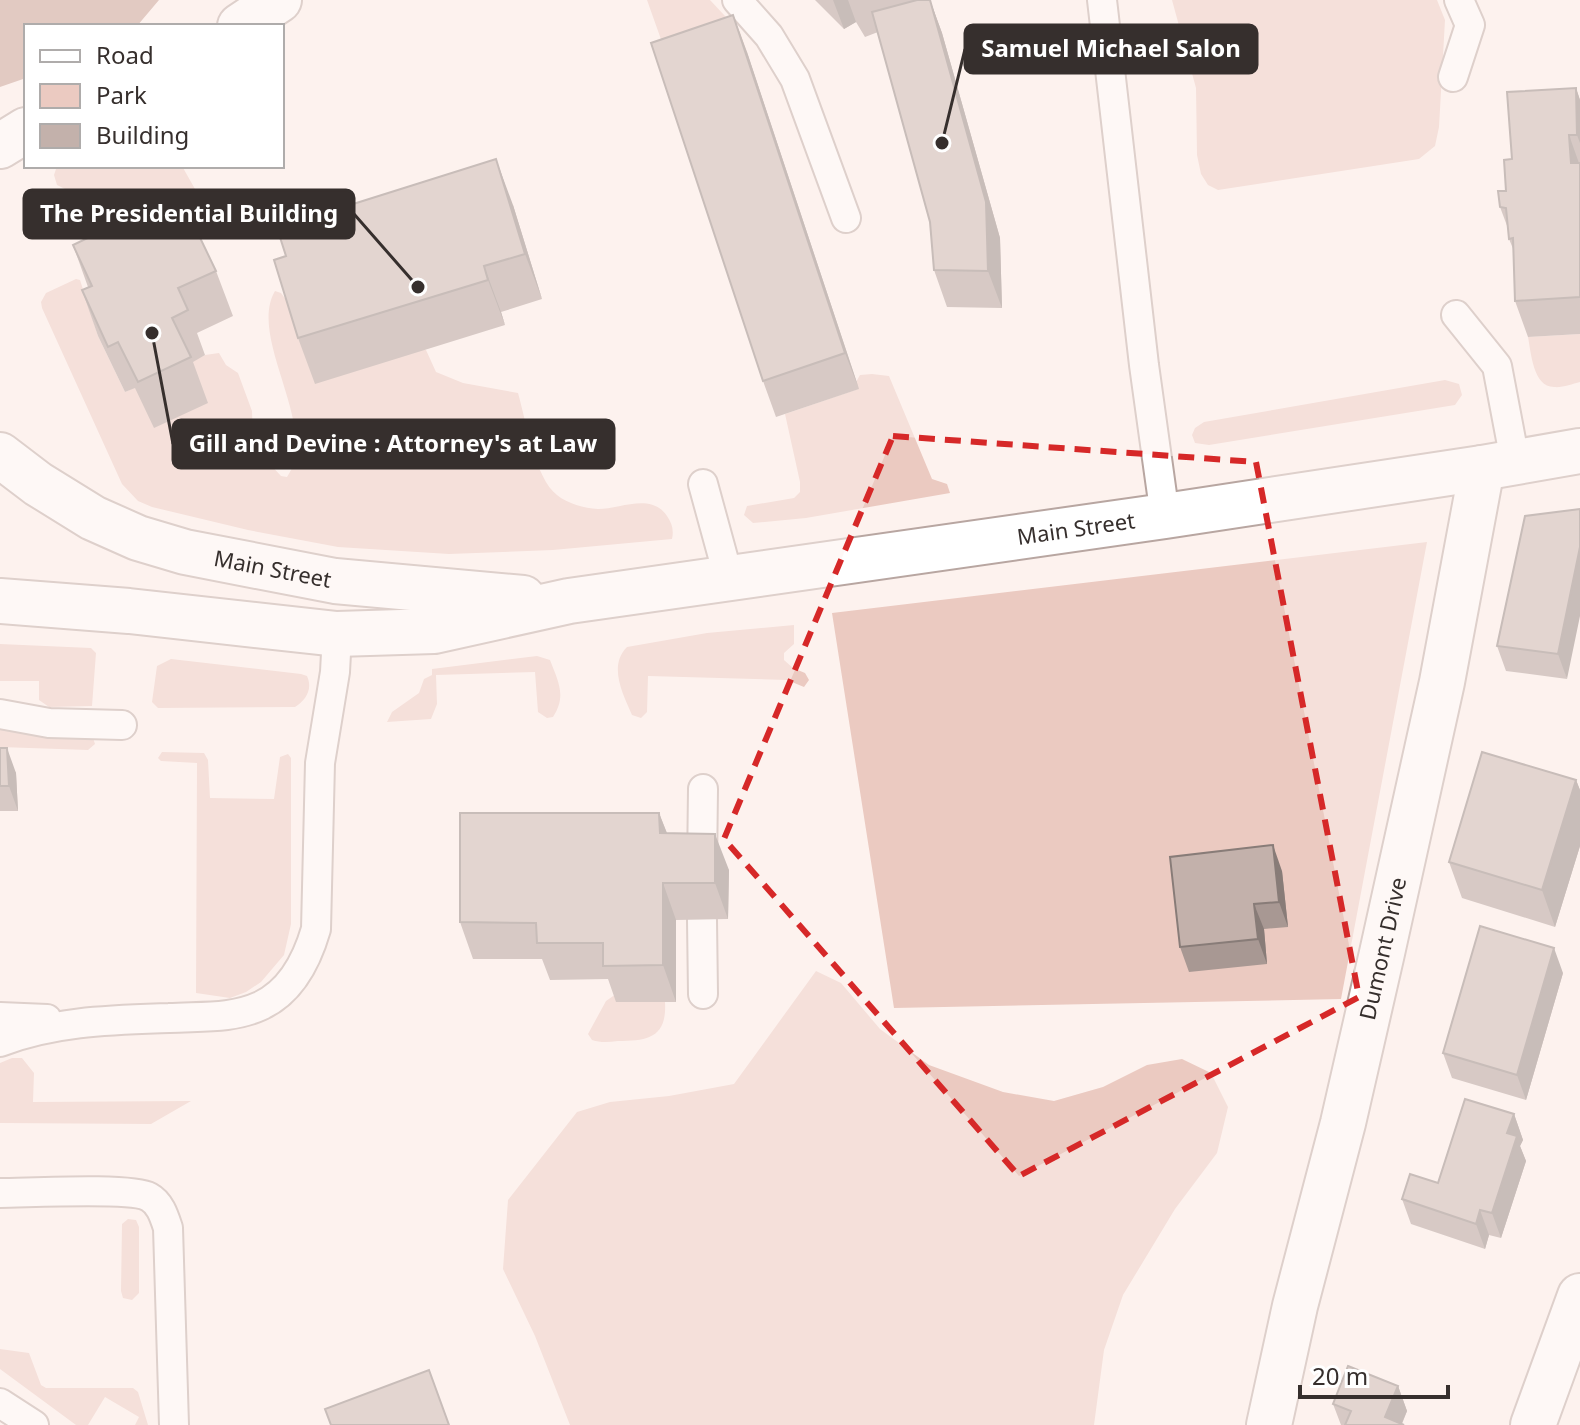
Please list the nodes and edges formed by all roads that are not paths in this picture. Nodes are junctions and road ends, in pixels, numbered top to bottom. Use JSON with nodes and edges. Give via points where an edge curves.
{"nodes":[{"id":1,"x":279,"y":0,"type":"edge"},
{"id":2,"x":737,"y":0,"type":"edge"},
{"id":3,"x":1102,"y":0,"type":"edge"},
{"id":4,"x":1459,"y":0,"type":"edge"},
{"id":5,"x":243,"y":24,"type":"edge"},
{"id":6,"x":1453,"y":77,"type":"dead end"},
{"id":7,"x":24,"y":117,"type":"edge"},
{"id":8,"x":0,"y":123,"type":"edge"},
{"id":9,"x":24,"y":131,"type":"edge"},
{"id":10,"x":0,"y":146,"type":"edge"},
{"id":11,"x":846,"y":218,"type":"dead end"},
{"id":12,"x":1456,"y":315,"type":"dead end"},
{"id":13,"x":1580,"y":451,"type":"edge"},
{"id":14,"x":0,"y":455,"type":"edge"},
{"id":15,"x":1498,"y":465,"type":"junction"},
{"id":16,"x":703,"y":484,"type":"dead end"},
{"id":17,"x":1165,"y":516,"type":"junction"},
{"id":18,"x":729,"y":579,"type":"junction"},
{"id":19,"x":0,"y":601,"type":"edge"},
{"id":20,"x":569,"y":601,"type":"junction"},
{"id":21,"x":337,"y":634,"type":"junction"},
{"id":22,"x":0,"y":714,"type":"edge"},
{"id":23,"x":122,"y":725,"type":"dead end"},
{"id":24,"x":703,"y":789,"type":"dead end"},
{"id":25,"x":702,"y":870,"type":"edge"},
{"id":26,"x":702,"y":920,"type":"edge"},
{"id":27,"x":703,"y":994,"type":"dead end"},
{"id":28,"x":0,"y":1017,"type":"edge"},
{"id":29,"x":100,"y":1020,"type":"junction"},
{"id":30,"x":0,"y":1042,"type":"edge"},
{"id":31,"x":0,"y":1193,"type":"edge"},
{"id":32,"x":1580,"y":1296,"type":"edge"},
{"id":33,"x":0,"y":1403,"type":"edge"},
{"id":34,"x":34,"y":1425,"type":"edge"},
{"id":35,"x":174,"y":1425,"type":"edge"},
{"id":36,"x":1269,"y":1425,"type":"edge"},
{"id":37,"x":1533,"y":1425,"type":"edge"}],
"edges":[{"from":1,"to":5,"type":"main road"},
{"from":2,"to":11,"type":"lane","via":[[769,36],[795,79]]},
{"from":3,"to":17,"type":"lane"},
{"from":4,"to":6,"type":"lane","via":[[1470,25]]},
{"from":7,"to":8,"type":"main road"},
{"from":9,"to":10,"type":"main road"},
{"from":12,"to":15,"type":"lane","via":[[1497,366]]},
{"from":13,"to":15,"type":"main road","name":"Main Street"},
{"from":14,"to":20,"type":"main road","name":"Main Street","via":[[93,518],[185,552],[335,581]]},
{"from":15,"to":17,"type":"main road","name":"Main Street"},
{"from":15,"to":36,"type":"main road","name":"Dumont Drive","via":[[1442,682]]},
{"from":16,"to":18,"type":"lane"},
{"from":17,"to":18,"type":"main road","name":"Main Street"},
{"from":18,"to":20,"type":"main road","name":"Main Street"},
{"from":19,"to":21,"type":"main road","name":"Main Street"},
{"from":20,"to":21,"type":"main road","name":"Main Street","via":[[434,631]]},
{"from":21,"to":29,"type":"lane","via":[[320,763],[316,929],[300,971],[263,1005],[234,1015]]},
{"from":22,"to":23,"type":"lane","via":[[49,723]]},
{"from":24,"to":25,"type":"lane"},
{"from":26,"to":27,"type":"lane"},
{"from":28,"to":29,"type":"lane"},
{"from":29,"to":30,"type":"lane","via":[[37,1029]]},
{"from":31,"to":35,"type":"lane","via":[[125,1192],[148,1197],[163,1211],[168,1228]]},
{"from":32,"to":37,"type":"main road"},
{"from":33,"to":34,"type":"lane"}]}
